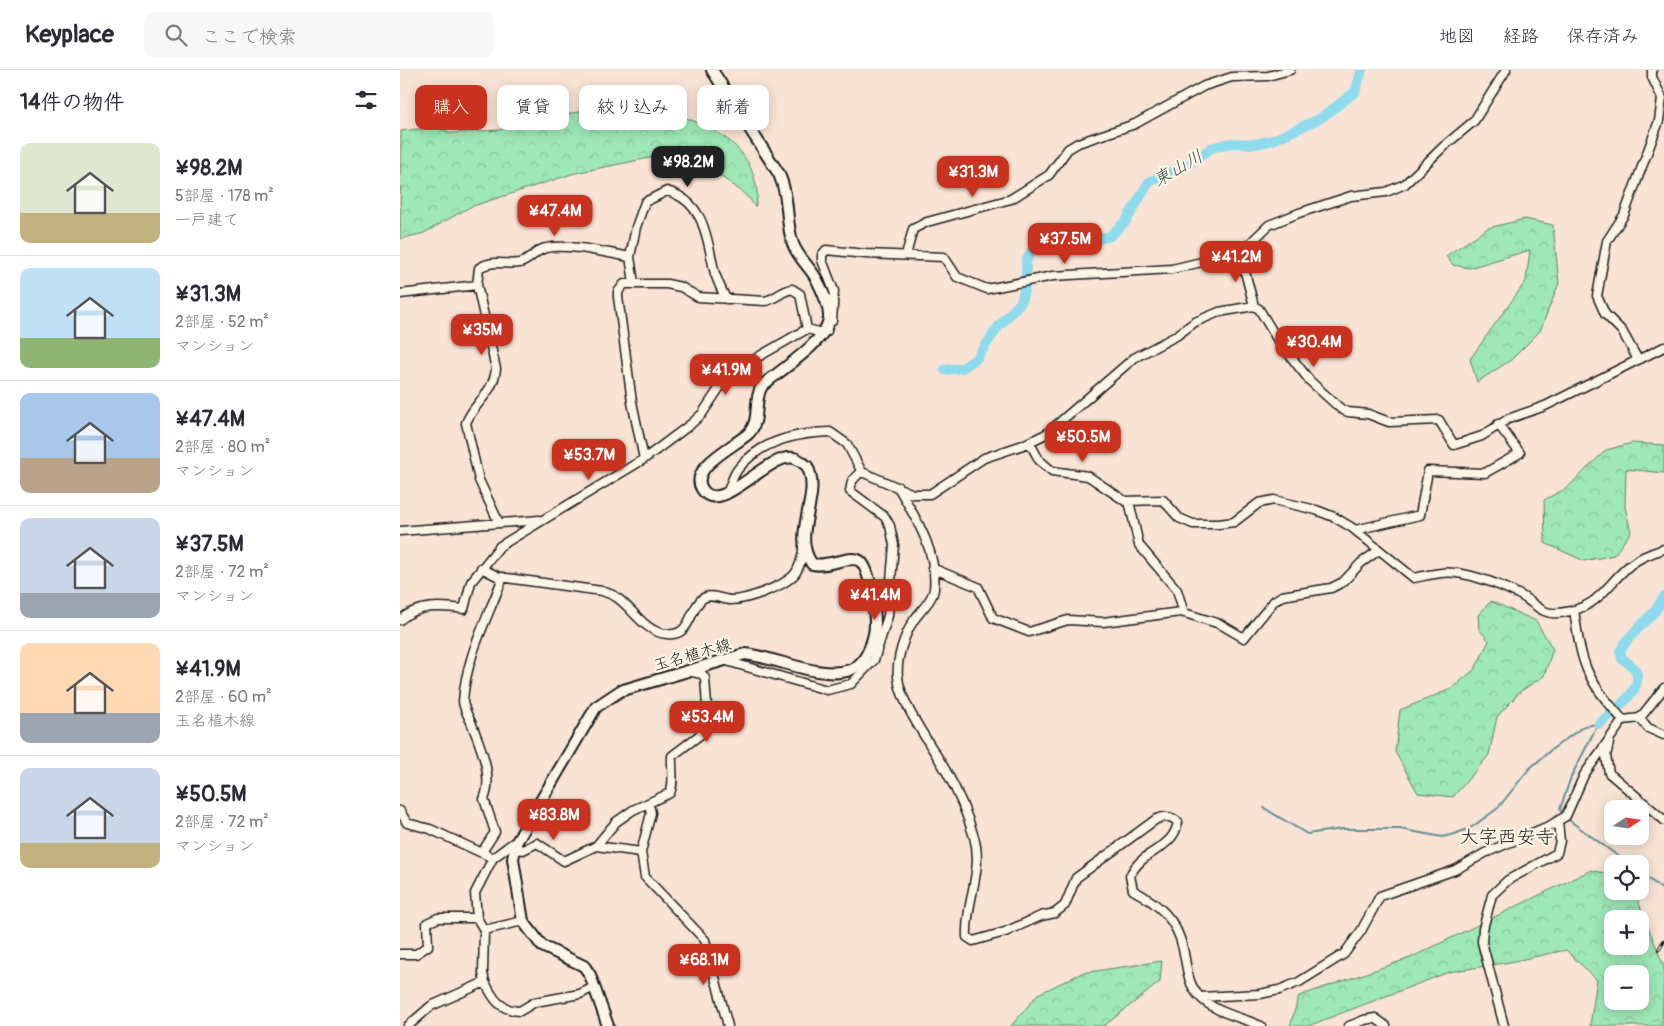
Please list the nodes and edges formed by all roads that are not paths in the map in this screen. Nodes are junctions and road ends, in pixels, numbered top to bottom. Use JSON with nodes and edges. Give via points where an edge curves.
{"nodes":[{"id":1,"x":712,"y":70,"type":"edge"},
{"id":2,"x":1290,"y":70,"type":"edge"},
{"id":3,"x":1506,"y":70,"type":"edge"},
{"id":4,"x":1652,"y":70,"type":"edge"},
{"id":5,"x":1663,"y":98,"type":"edge"},
{"id":6,"x":1240,"y":253,"type":"junction"},
{"id":7,"x":906,"y":254,"type":"junction"},
{"id":8,"x":630,"y":257,"type":"junction"},
{"id":9,"x":634,"y":283,"type":"junction"},
{"id":10,"x":478,"y":285,"type":"junction"},
{"id":11,"x":400,"y":294,"type":"edge"},
{"id":12,"x":726,"y":299,"type":"junction"},
{"id":13,"x":1254,"y":306,"type":"junction"},
{"id":14,"x":808,"y":329,"type":"junction"},
{"id":15,"x":823,"y":333,"type":"junction"},
{"id":16,"x":1664,"y":347,"type":"edge"},
{"id":17,"x":1637,"y":358,"type":"junction"},
{"id":18,"x":1498,"y":424,"type":"junction"},
{"id":19,"x":1030,"y":443,"type":"junction"},
{"id":20,"x":644,"y":459,"type":"junction"},
{"id":21,"x":861,"y":471,"type":"junction"},
{"id":22,"x":898,"y":486,"type":"junction"},
{"id":23,"x":726,"y":495,"type":"junction"},
{"id":24,"x":1130,"y":501,"type":"junction"},
{"id":25,"x":544,"y":520,"type":"junction"},
{"id":26,"x":499,"y":523,"type":"junction"},
{"id":27,"x":1355,"y":530,"type":"junction"},
{"id":28,"x":400,"y":531,"type":"edge"},
{"id":29,"x":803,"y":541,"type":"junction"},
{"id":30,"x":1664,"y":549,"type":"edge"},
{"id":31,"x":1379,"y":550,"type":"junction"},
{"id":32,"x":480,"y":568,"type":"junction"},
{"id":33,"x":932,"y":568,"type":"junction"},
{"id":34,"x":503,"y":577,"type":"junction"},
{"id":35,"x":1574,"y":610,"type":"junction"},
{"id":36,"x":1184,"y":613,"type":"junction"},
{"id":37,"x":400,"y":620,"type":"edge"},
{"id":38,"x":723,"y":660,"type":"junction"},
{"id":39,"x":692,"y":672,"type":"junction"},
{"id":40,"x":1664,"y":688,"type":"edge"},
{"id":41,"x":1640,"y":718,"type":"junction"},
{"id":42,"x":1623,"y":720,"type":"junction"},
{"id":43,"x":1664,"y":735,"type":"edge"},
{"id":44,"x":1610,"y":739,"type":"junction"},
{"id":45,"x":649,"y":804,"type":"junction"},
{"id":46,"x":400,"y":811,"type":"edge"},
{"id":47,"x":1664,"y":820,"type":"edge"},
{"id":48,"x":1558,"y":822,"type":"junction"},
{"id":49,"x":516,"y":846,"type":"junction"},
{"id":50,"x":596,"y":846,"type":"junction"},
{"id":51,"x":482,"y":852,"type":"junction"},
{"id":52,"x":641,"y":852,"type":"junction"},
{"id":53,"x":493,"y":858,"type":"junction"},
{"id":54,"x":477,"y":918,"type":"junction"},
{"id":55,"x":523,"y":921,"type":"junction"},
{"id":56,"x":484,"y":930,"type":"junction"},
{"id":57,"x":400,"y":954,"type":"edge"},
{"id":58,"x":485,"y":982,"type":"junction"},
{"id":59,"x":594,"y":987,"type":"junction"},
{"id":60,"x":1200,"y":997,"type":"junction"},
{"id":61,"x":408,"y":1026,"type":"edge"},
{"id":62,"x":608,"y":1026,"type":"edge"},
{"id":63,"x":728,"y":1026,"type":"edge"},
{"id":64,"x":1262,"y":1026,"type":"edge"},
{"id":65,"x":1350,"y":1026,"type":"edge"},
{"id":66,"x":1386,"y":1026,"type":"edge"},
{"id":67,"x":1504,"y":1026,"type":"edge"}],
"edges":[{"from":1,"to":15,"type":"main road","via":[[786,188],[794,247],[813,271],[823,292],[828,319]]},
{"from":2,"to":7,"type":"street","via":[[1268,76],[1232,77],[1204,86],[1135,124],[1078,143],[1068,149],[1049,176],[1011,199],[927,222],[913,229]]},
{"from":3,"to":6,"type":"street","via":[[1474,121],[1405,184],[1386,192],[1351,196],[1284,219],[1264,230]]},
{"from":4,"to":5,"type":"street","via":[[1652,77]]},
{"from":5,"to":17,"type":"street","via":[[1659,121],[1634,191],[1604,252],[1597,296],[1605,314],[1622,331]]},
{"from":6,"to":7,"type":"street","via":[[1172,269],[1053,276],[987,289],[957,277],[944,257]]},
{"from":6,"to":13,"type":"street"},
{"from":7,"to":15,"type":"street","via":[[825,250],[822,260],[831,280],[835,301],[833,320]]},
{"from":8,"to":9,"type":"street"},
{"from":8,"to":10,"type":"street","via":[[593,250],[546,248],[529,260],[518,263],[488,262],[479,268]]},
{"from":8,"to":12,"type":"street","via":[[645,202],[667,191],[677,194],[696,208]]},
{"from":9,"to":12,"type":"street","via":[[667,284],[681,287],[698,297]]},
{"from":9,"to":20,"type":"street","via":[[624,284],[618,297],[632,402]]},
{"from":10,"to":11,"type":"street"},
{"from":10,"to":26,"type":"street","via":[[496,369],[489,393],[466,423],[479,480]]},
{"from":12,"to":14,"type":"street","via":[[773,300],[783,291],[792,289],[800,294]]},
{"from":13,"to":18,"type":"street","via":[[1310,381],[1344,411],[1368,414],[1389,422],[1439,420],[1452,444],[1456,445],[1482,436]]},
{"from":13,"to":19,"type":"street","via":[[1202,318],[1176,336],[1146,350],[1046,434]]},
{"from":14,"to":15,"type":"street"},
{"from":14,"to":20,"type":"street","via":[[758,357],[720,386],[702,414]]},
{"from":15,"to":23,"type":"main road","via":[[762,386],[755,424],[750,432],[708,464],[699,476],[699,485],[704,493]]},
{"from":16,"to":17,"type":"street"},
{"from":17,"to":18,"type":"street","via":[[1550,404]]},
{"from":18,"to":27,"type":"street","via":[[1520,452],[1485,473],[1428,471],[1420,515]]},
{"from":19,"to":22,"type":"street","via":[[984,458],[930,494],[919,495]]},
{"from":19,"to":24,"type":"street","via":[[1040,460],[1052,471],[1088,476],[1116,496]]},
{"from":20,"to":25,"type":"street"},
{"from":21,"to":22,"type":"street"},
{"from":21,"to":23,"type":"street","via":[[848,444],[836,434],[809,434],[760,449],[737,470]]},
{"from":21,"to":38,"type":"street","via":[[852,481],[850,491],[885,517],[894,545],[888,616],[874,660],[851,684],[827,690]]},
{"from":22,"to":33,"type":"street","via":[[925,538]]},
{"from":23,"to":29,"type":"main road","via":[[773,462],[789,458],[801,461],[807,466],[812,483]]},
{"from":24,"to":27,"type":"street","via":[[1163,500],[1186,522],[1208,525],[1234,522],[1259,503],[1274,500],[1334,517]]},
{"from":24,"to":36,"type":"street","via":[[1139,546],[1177,590]]},
{"from":25,"to":26,"type":"street"},
{"from":25,"to":32,"type":"street","via":[[500,546]]},
{"from":26,"to":28,"type":"street"},
{"from":27,"to":31,"type":"street"},
{"from":29,"to":34,"type":"street","via":[[804,552],[794,575],[779,585],[742,598],[731,600],[709,596],[701,599],[684,629],[670,635],[647,626],[616,596],[602,591]]},
{"from":29,"to":38,"type":"main road","name":"玉名植木線","via":[[812,564],[826,566],[855,558],[865,567],[875,625],[864,658],[850,670],[833,671],[801,668],[758,655],[746,654]]},
{"from":30,"to":35,"type":"street","via":[[1637,560],[1597,600]]},
{"from":31,"to":35,"type":"street","via":[[1414,578],[1441,572],[1454,573],[1520,594],[1545,612],[1556,614]]},
{"from":31,"to":36,"type":"street","via":[[1332,588],[1282,596],[1274,601],[1244,638],[1220,624]]},
{"from":32,"to":34,"type":"street"},
{"from":32,"to":37,"type":"street","via":[[471,582],[464,609],[446,606],[422,608]]},
{"from":33,"to":36,"type":"street","via":[[978,587],[994,618],[1029,632],[1068,620],[1103,622]]},
{"from":33,"to":60,"type":"street","via":[[934,588],[906,636],[898,677],[905,701],[962,802],[975,839],[976,882],[966,925],[967,937],[973,941],[997,935],[1055,913],[1065,905],[1076,878],[1155,820],[1164,816],[1173,818],[1178,822],[1176,833],[1135,864],[1130,876],[1133,890],[1168,914],[1178,932],[1188,979]]},
{"from":34,"to":51,"type":"street","via":[[481,628],[463,703],[484,758],[488,790],[484,799],[495,832]]},
{"from":35,"to":42,"type":"street","via":[[1586,670],[1597,690]]},
{"from":38,"to":39,"type":"main road","name":"玉名植木線"},
{"from":39,"to":45,"type":"street","via":[[705,678],[708,721],[705,731],[672,756],[673,786],[670,794]]},
{"from":39,"to":49,"type":"main road","name":"玉名植木線","via":[[656,679],[620,692],[596,707]]},
{"from":40,"to":41,"type":"street"},
{"from":41,"to":42,"type":"street"},
{"from":41,"to":43,"type":"street","via":[[1648,728]]},
{"from":42,"to":44,"type":"street"},
{"from":44,"to":47,"type":"street","via":[[1606,756],[1609,773]]},
{"from":44,"to":48,"type":"street","via":[[1584,775],[1566,816]]},
{"from":45,"to":50,"type":"street","via":[[616,822]]},
{"from":45,"to":52,"type":"street","via":[[651,813]]},
{"from":46,"to":51,"type":"street","via":[[407,823],[430,829]]},
{"from":48,"to":60,"type":"street","via":[[1508,842],[1455,870],[1380,896],[1344,954],[1299,982],[1260,994]]},
{"from":48,"to":67,"type":"street","via":[[1560,841],[1557,853],[1496,889],[1486,913],[1482,942]]},
{"from":49,"to":50,"type":"street","via":[[523,850],[537,843],[564,861]]},
{"from":49,"to":53,"type":"street","via":[[514,843]]},
{"from":49,"to":55,"type":"main road","via":[[514,859]]},
{"from":50,"to":52,"type":"street"},
{"from":51,"to":53,"type":"street"},
{"from":52,"to":63,"type":"street","via":[[649,884],[705,940]]},
{"from":53,"to":54,"type":"street","via":[[475,893]]},
{"from":54,"to":56,"type":"street"},
{"from":54,"to":57,"type":"street","via":[[438,918],[427,923],[428,946],[416,954]]},
{"from":55,"to":56,"type":"street"},
{"from":55,"to":59,"type":"main road","via":[[542,946],[584,966]]},
{"from":56,"to":58,"type":"street"},
{"from":58,"to":59,"type":"street","via":[[503,1008],[520,1011],[535,1002],[580,994]]},
{"from":58,"to":61,"type":"street","via":[[432,1006]]},
{"from":59,"to":62,"type":"main road"},
{"from":60,"to":64,"type":"street","via":[[1214,1007]]},
{"from":65,"to":66,"type":"street","via":[[1375,1018]]}]}
